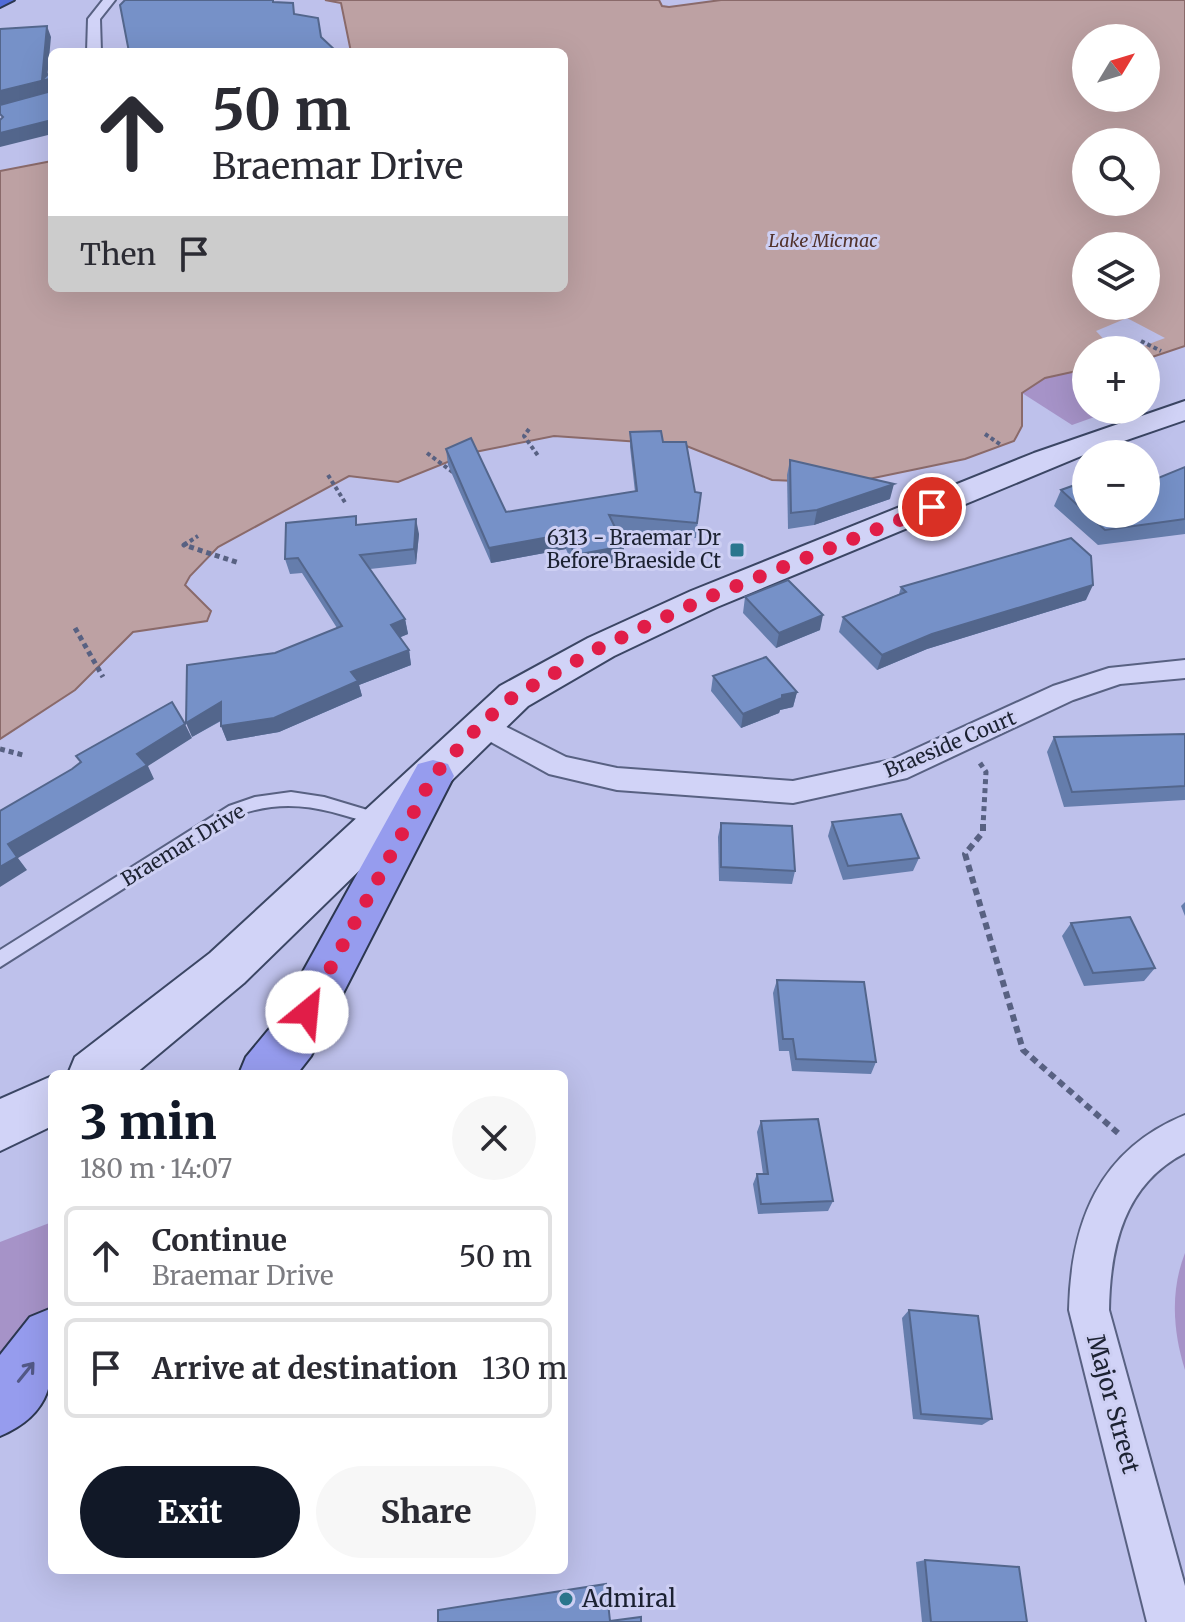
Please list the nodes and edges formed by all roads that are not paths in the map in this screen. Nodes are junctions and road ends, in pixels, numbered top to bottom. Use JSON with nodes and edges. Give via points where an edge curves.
{"nodes":[{"id":1,"x":109,"y":0,"type":"edge"},
{"id":2,"x":94,"y":48,"type":"edge"},
{"id":3,"x":1185,"y":410,"type":"edge"},
{"id":4,"x":1185,"y":669,"type":"edge"},
{"id":5,"x":481,"y":724,"type":"junction"},
{"id":6,"x":433,"y":776,"type":"junction"},
{"id":7,"x":384,"y":821,"type":"junction"},
{"id":8,"x":0,"y":959,"type":"edge"},
{"id":9,"x":99,"y":1070,"type":"edge"},
{"id":10,"x":268,"y":1070,"type":"edge"},
{"id":11,"x":48,"y":1102,"type":"edge"},
{"id":12,"x":0,"y":1126,"type":"edge"},
{"id":13,"x":1185,"y":1133,"type":"edge"},
{"id":14,"x":48,"y":1344,"type":"edge"},
{"id":15,"x":0,"y":1404,"type":"edge"},
{"id":16,"x":1171,"y":1622,"type":"edge"}],
"edges":[{"from":1,"to":2,"type":"street","via":[[94,19]]},
{"from":3,"to":5,"type":"main road","via":[[1045,460],[704,599],[514,696]]},
{"from":4,"to":5,"type":"street","name":"Braeside Court","via":[[1119,675],[1063,693],[897,770],[793,792],[617,779],[559,766]]},
{"from":5,"to":6,"type":"main road"},
{"from":6,"to":7,"type":"main road"},
{"from":6,"to":10,"type":"main road","via":[[293,1039]]},
{"from":7,"to":8,"type":"lane","name":"Braemar Drive","via":[[309,800],[262,799],[235,810]]},
{"from":7,"to":9,"type":"main road","via":[[227,968]]},
{"from":11,"to":12,"type":"main road"},
{"from":13,"to":16,"type":"street","name":"Major Street","via":[[1133,1172],[1102,1217],[1091,1253],[1089,1310]]},
{"from":15,"to":14,"type":"main road","one_way":true}]}
